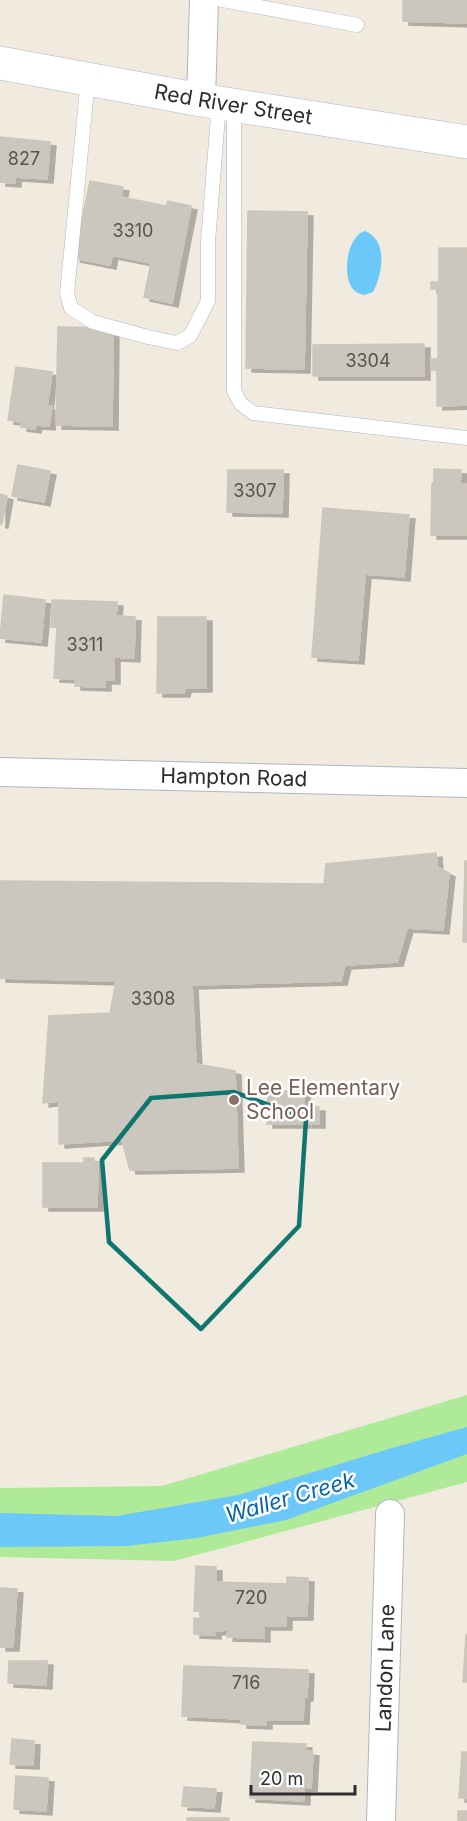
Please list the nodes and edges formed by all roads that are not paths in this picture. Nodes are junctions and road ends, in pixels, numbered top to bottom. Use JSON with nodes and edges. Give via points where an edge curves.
{"nodes":[{"id":1,"x":204,"y":0,"type":"edge"},
{"id":2,"x":222,"y":0,"type":"edge"},
{"id":3,"x":357,"y":24,"type":"dead end"},
{"id":4,"x":0,"y":63,"type":"edge"},
{"id":5,"x":88,"y":79,"type":"junction"},
{"id":6,"x":218,"y":102,"type":"junction"},
{"id":7,"x":467,"y":142,"type":"edge"},
{"id":8,"x":467,"y":438,"type":"edge"},
{"id":9,"x":0,"y":772,"type":"edge"},
{"id":10,"x":467,"y":783,"type":"edge"},
{"id":11,"x":390,"y":1514,"type":"dead end"},
{"id":12,"x":381,"y":1821,"type":"edge"}],
"edges":[{"from":1,"to":6,"type":"street"},
{"from":2,"to":3,"type":"lane"},
{"from":4,"to":5,"type":"main road","name":"Red River Street"},
{"from":5,"to":6,"type":"main road","name":"Red River Street"},
{"from":5,"to":6,"type":"lane","via":[[67,293],[71,308],[93,322],[177,343],[190,336],[208,301]]},
{"from":6,"to":7,"type":"main road","name":"Red River Street"},
{"from":6,"to":8,"type":"lane","via":[[234,391],[241,404],[253,413]]},
{"from":9,"to":10,"type":"street","name":"Hampton Road"},
{"from":11,"to":12,"type":"street","name":"Landon Lane"}]}
